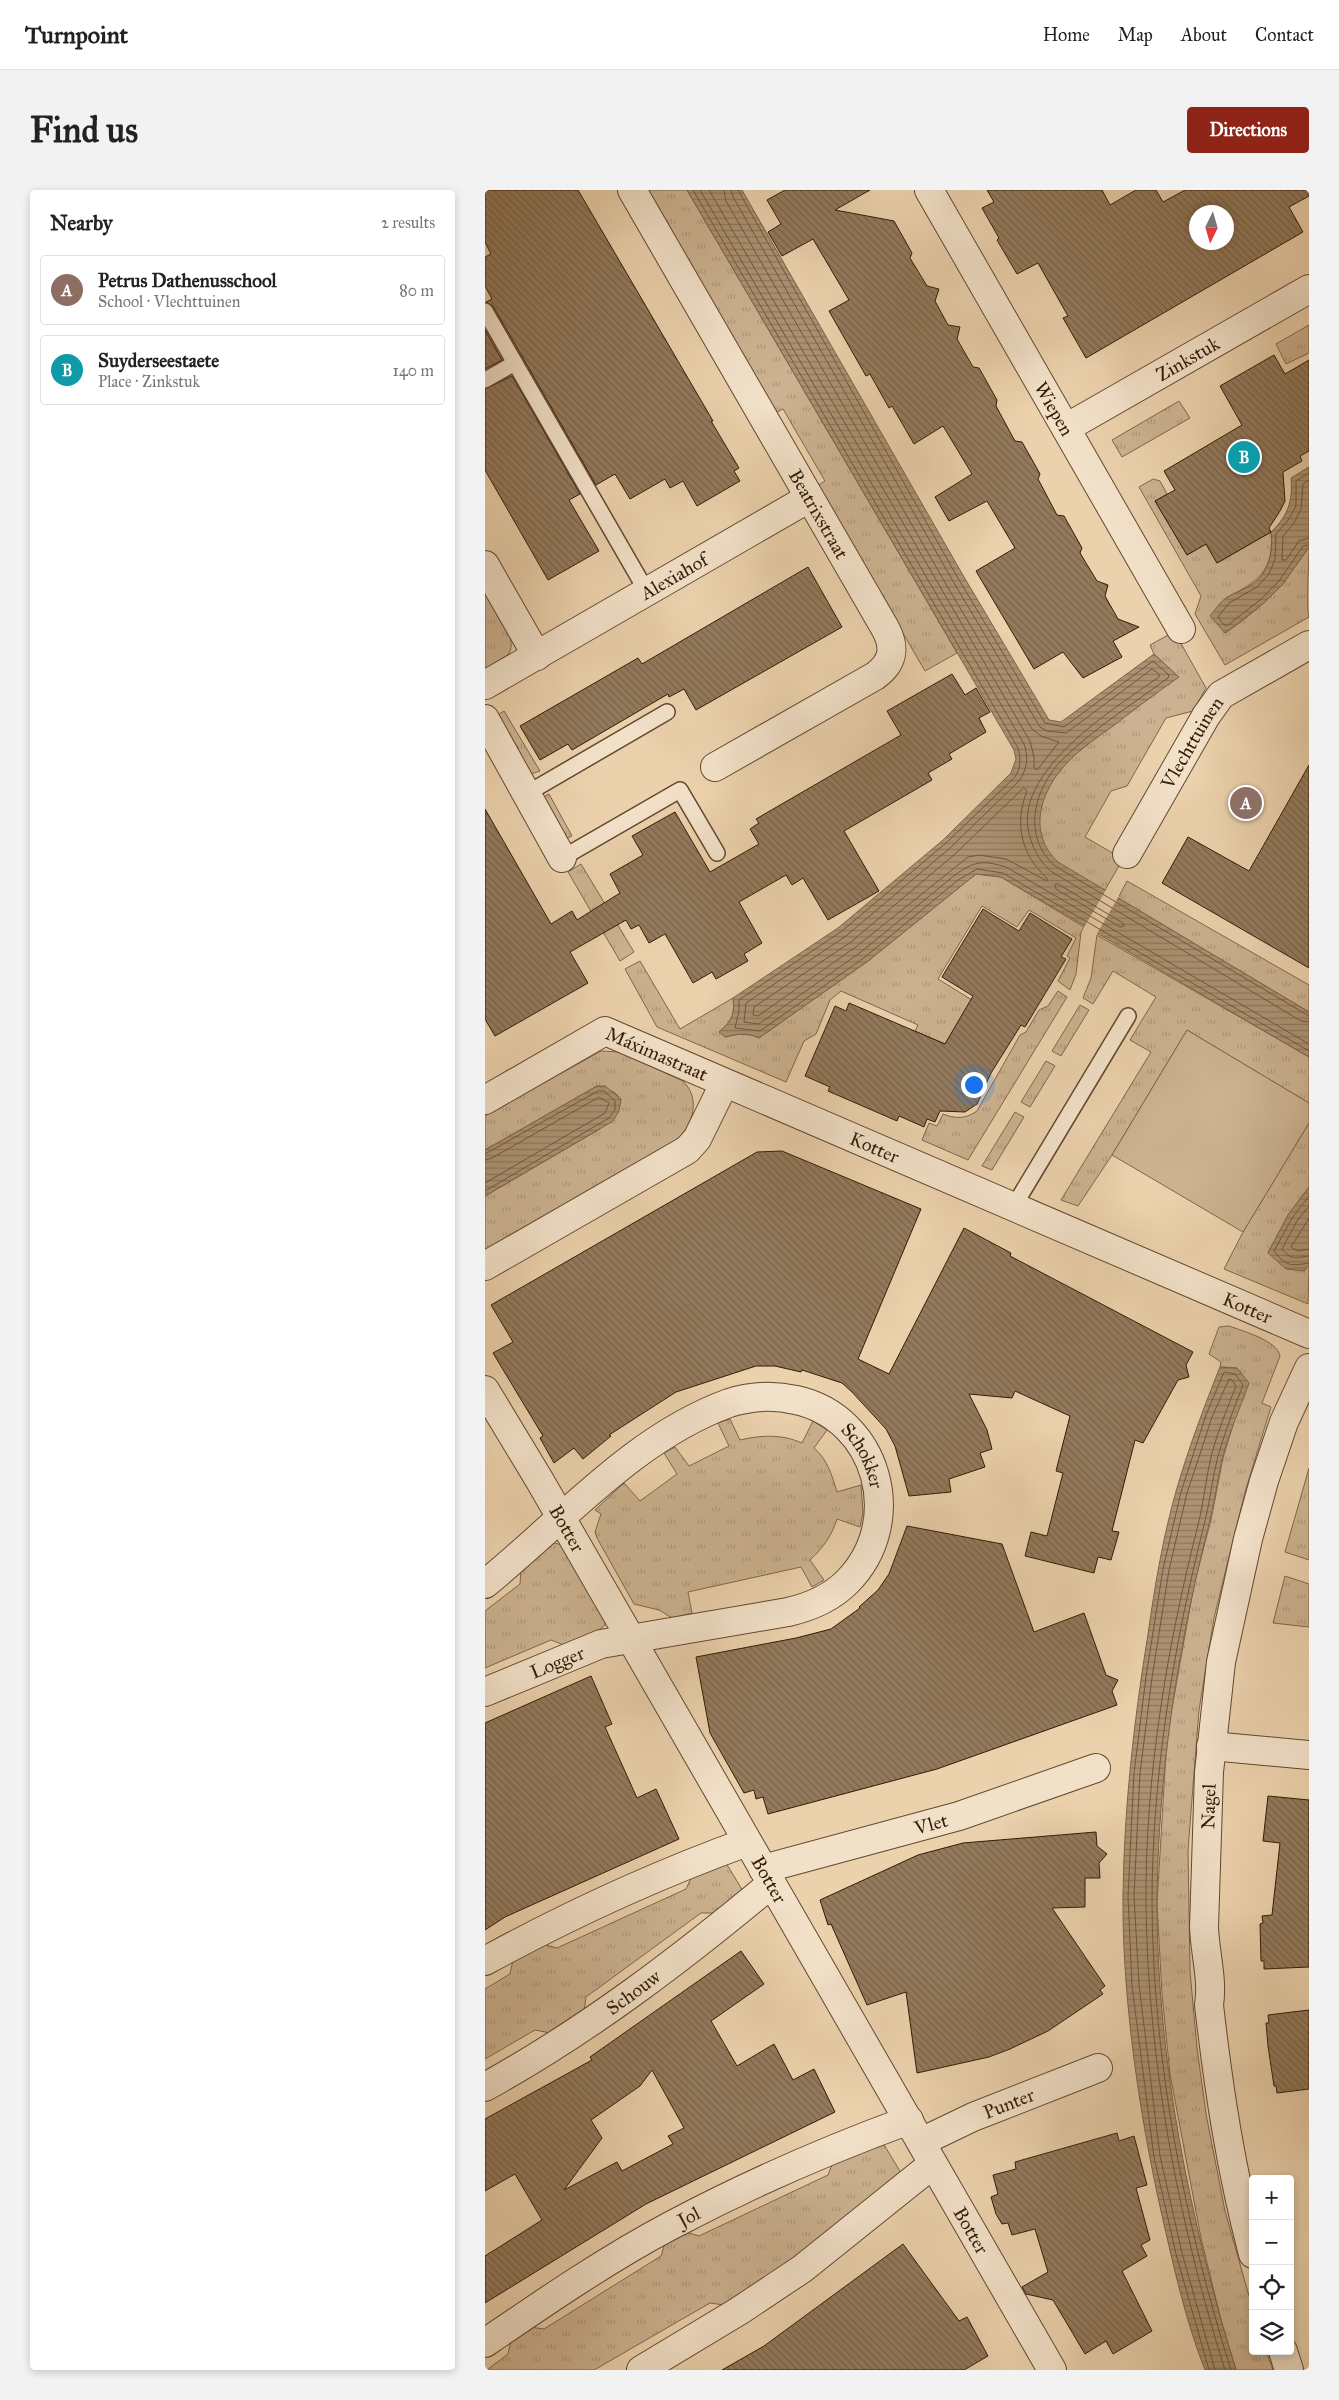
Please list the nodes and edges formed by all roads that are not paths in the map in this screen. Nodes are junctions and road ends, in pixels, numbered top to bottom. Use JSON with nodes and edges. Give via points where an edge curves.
{"nodes":[{"id":1,"x":633,"y":190,"type":"edge"},
{"id":2,"x":929,"y":190,"type":"edge"},
{"id":3,"x":1309,"y":289,"type":"edge"},
{"id":4,"x":485,"y":311,"type":"edge"},
{"id":5,"x":515,"y":363,"type":"junction"},
{"id":6,"x":485,"y":380,"type":"edge"},
{"id":7,"x":1066,"y":428,"type":"junction"},
{"id":8,"x":809,"y":498,"type":"junction"},
{"id":9,"x":485,"y":565,"type":"edge"},
{"id":10,"x":647,"y":592,"type":"junction"},
{"id":11,"x":1181,"y":629,"type":"dead end"},
{"id":12,"x":1309,"y":645,"type":"edge"},
{"id":13,"x":537,"y":656,"type":"junction"},
{"id":14,"x":485,"y":685,"type":"edge"},
{"id":15,"x":667,"y":712,"type":"dead end"},
{"id":16,"x":485,"y":719,"type":"edge"},
{"id":17,"x":715,"y":767,"type":"dead end"},
{"id":18,"x":527,"y":794,"type":"junction"},
{"id":19,"x":717,"y":854,"type":"dead end"},
{"id":20,"x":1127,"y":854,"type":"dead end"},
{"id":21,"x":562,"y":858,"type":"joint"},
{"id":22,"x":1128,"y":1016,"type":"dead end"},
{"id":23,"x":724,"y":1084,"type":"junction"},
{"id":24,"x":485,"y":1100,"type":"edge"},
{"id":25,"x":1014,"y":1206,"type":"junction"},
{"id":26,"x":485,"y":1266,"type":"edge"},
{"id":27,"x":1309,"y":1334,"type":"edge"},
{"id":28,"x":1309,"y":1368,"type":"edge"},
{"id":29,"x":485,"y":1390,"type":"edge"},
{"id":30,"x":561,"y":1519,"type":"junction"},
{"id":31,"x":485,"y":1584,"type":"edge"},
{"id":32,"x":631,"y":1639,"type":"junction"},
{"id":33,"x":485,"y":1692,"type":"edge"},
{"id":34,"x":1211,"y":1746,"type":"junction"},
{"id":35,"x":1309,"y":1755,"type":"edge"},
{"id":36,"x":1096,"y":1768,"type":"dead end"},
{"id":37,"x":747,"y":1842,"type":"junction"},
{"id":38,"x":767,"y":1877,"type":"junction"},
{"id":39,"x":485,"y":1962,"type":"edge"},
{"id":40,"x":1098,"y":2068,"type":"dead end"},
{"id":41,"x":485,"y":2087,"type":"edge"},
{"id":42,"x":921,"y":2142,"type":"junction"},
{"id":43,"x":1249,"y":2238,"type":"edge"},
{"id":44,"x":485,"y":2343,"type":"edge"},
{"id":45,"x":1284,"y":2355,"type":"edge"},
{"id":46,"x":641,"y":2370,"type":"edge"},
{"id":47,"x":1052,"y":2370,"type":"edge"},
{"id":48,"x":1289,"y":2370,"type":"edge"}],
"edges":[{"from":1,"to":8,"type":"street","name":"Beatrixstraat"},
{"from":2,"to":7,"type":"street","name":"Wiepen"},
{"from":3,"to":7,"type":"street","name":"Zinkstuk"},
{"from":4,"to":5,"type":"lane"},
{"from":5,"to":6,"type":"lane"},
{"from":5,"to":10,"type":"lane"},
{"from":7,"to":11,"type":"street","name":"Wiepen"},
{"from":8,"to":10,"type":"street","name":"Alexiahof"},
{"from":8,"to":17,"type":"street","name":"Beatrixstraat","via":[[889,635],[893,653],[887,666],[875,676]]},
{"from":9,"to":13,"type":"street"},
{"from":10,"to":13,"type":"street","name":"Alexiahof"},
{"from":12,"to":20,"type":"street","name":"Vlechttuinen","via":[[1221,695]]},
{"from":13,"to":14,"type":"street","name":"Alexiahof"},
{"from":15,"to":18,"type":"lane"},
{"from":16,"to":18,"type":"street"},
{"from":18,"to":21,"type":"street"},
{"from":19,"to":21,"type":"lane","via":[[680,790]]},
{"from":22,"to":25,"type":"lane"},
{"from":23,"to":24,"type":"street","name":"Máximastraat","via":[[605,1031]]},
{"from":23,"to":25,"type":"street","name":"Kotter"},
{"from":23,"to":26,"type":"street","via":[[697,1138],[687,1150]]},
{"from":25,"to":27,"type":"street","name":"Kotter"},
{"from":28,"to":34,"type":"street","name":"Nagel","via":[[1278,1439],[1248,1539],[1221,1662]]},
{"from":29,"to":30,"type":"street","name":"Botter"},
{"from":30,"to":31,"type":"street"},
{"from":30,"to":32,"type":"street","name":"Botter"},
{"from":30,"to":32,"type":"street","name":"Schokker","via":[[654,1442],[715,1409],[744,1400],[770,1396],[808,1402],[841,1421],[863,1446],[876,1479],[877,1529],[865,1558],[835,1592],[810,1606],[788,1612]]},
{"from":32,"to":33,"type":"street","name":"Logger","via":[[601,1644]]},
{"from":32,"to":37,"type":"street","name":"Botter"},
{"from":34,"to":35,"type":"street"},
{"from":34,"to":43,"type":"street","name":"Nagel","via":[[1204,1927],[1211,1988],[1209,2005],[1222,2111]]},
{"from":36,"to":38,"type":"street","name":"Vlet"},
{"from":37,"to":38,"type":"street","name":"Botter"},
{"from":37,"to":39,"type":"street","via":[[642,1883]]},
{"from":38,"to":41,"type":"street","name":"Schouw","via":[[640,1988],[571,2036]]},
{"from":38,"to":42,"type":"street","name":"Botter"},
{"from":40,"to":42,"type":"street","name":"Punter","via":[[973,2117]]},
{"from":42,"to":44,"type":"street","name":"Jol","via":[[797,2165],[669,2226]]},
{"from":42,"to":46,"type":"street","via":[[802,2269]]},
{"from":42,"to":47,"type":"street","name":"Botter"},
{"from":45,"to":48,"type":"street"}]}
